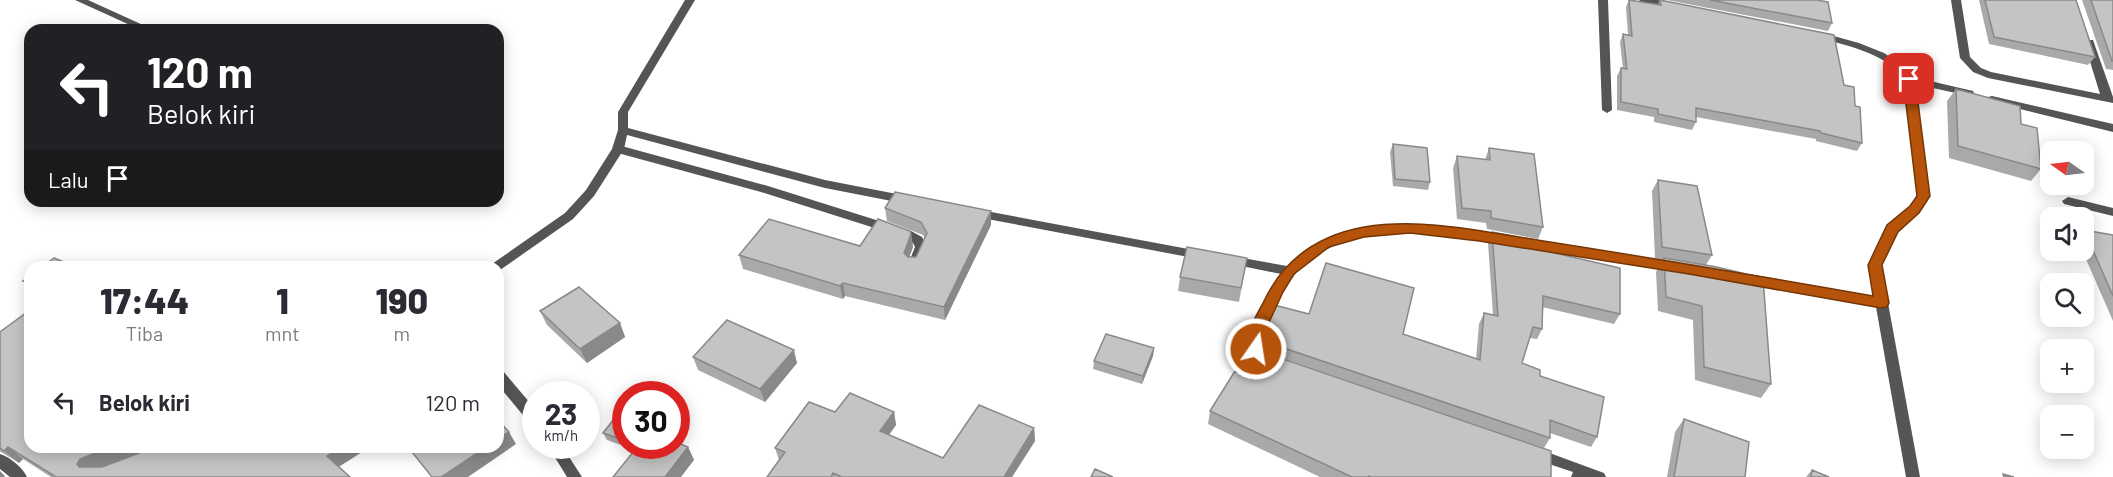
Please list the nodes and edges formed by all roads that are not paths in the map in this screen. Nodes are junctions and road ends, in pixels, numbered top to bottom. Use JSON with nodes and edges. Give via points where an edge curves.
{"nodes":[{"id":1,"x":80,"y":0,"type":"edge"},
{"id":2,"x":690,"y":0,"type":"edge"},
{"id":3,"x":1603,"y":0,"type":"edge"},
{"id":4,"x":1644,"y":0,"type":"edge"},
{"id":5,"x":1956,"y":0,"type":"edge"},
{"id":6,"x":1678,"y":7,"type":"edge"},
{"id":7,"x":135,"y":24,"type":"edge"},
{"id":8,"x":1806,"y":32,"type":"edge"},
{"id":9,"x":2086,"y":33,"type":"edge"},
{"id":10,"x":1909,"y":79,"type":"junction"},
{"id":11,"x":2110,"y":99,"type":"edge"},
{"id":12,"x":1607,"y":110,"type":"dead end"},
{"id":13,"x":2113,"y":128,"type":"edge"},
{"id":14,"x":623,"y":129,"type":"junction"},
{"id":15,"x":618,"y":149,"type":"junction"},
{"id":16,"x":2068,"y":201,"type":"dead end"},
{"id":17,"x":919,"y":202,"type":"edge"},
{"id":18,"x":965,"y":212,"type":"edge"},
{"id":19,"x":2113,"y":212,"type":"edge"},
{"id":20,"x":504,"y":261,"type":"edge"},
{"id":21,"x":914,"y":265,"type":"edge"},
{"id":22,"x":1689,"y":269,"type":"edge"},
{"id":23,"x":1289,"y":271,"type":"junction"},
{"id":24,"x":1734,"y":277,"type":"edge"},
{"id":25,"x":1881,"y":303,"type":"junction"},
{"id":26,"x":1280,"y":366,"type":"edge"},
{"id":27,"x":504,"y":382,"type":"edge"},
{"id":28,"x":522,"y":405,"type":"edge"},
{"id":29,"x":1520,"y":448,"type":"edge"},
{"id":30,"x":563,"y":459,"type":"edge"},
{"id":31,"x":0,"y":460,"type":"edge"},
{"id":32,"x":1579,"y":473,"type":"edge"},
{"id":33,"x":20,"y":477,"type":"edge"},
{"id":34,"x":575,"y":477,"type":"edge"},
{"id":35,"x":1599,"y":477,"type":"edge"},
{"id":36,"x":1912,"y":477,"type":"edge"}],
"edges":[{"from":1,"to":7,"type":"street"},
{"from":2,"to":14,"type":"street","via":[[623,112]]},
{"from":3,"to":12,"type":"street"},
{"from":4,"to":6,"type":"street"},
{"from":5,"to":11,"type":"street","via":[[1965,58],[1977,70]]},
{"from":8,"to":10,"type":"street","via":[[1855,45],[1881,57]]},
{"from":9,"to":11,"type":"street"},
{"from":10,"to":13,"type":"street"},
{"from":10,"to":25,"type":"street","via":[[1923,196],[1914,210],[1892,229],[1875,265]]},
{"from":14,"to":15,"type":"street"},
{"from":14,"to":17,"type":"street","via":[[825,184]]},
{"from":15,"to":20,"type":"street","via":[[590,193],[569,216]]},
{"from":15,"to":21,"type":"street","via":[[907,234],[918,240],[921,247]]},
{"from":16,"to":19,"type":"street"},
{"from":18,"to":23,"type":"street"},
{"from":22,"to":23,"type":"street","via":[[1410,228],[1364,232],[1324,244]]},
{"from":23,"to":26,"type":"street","via":[[1254,340],[1260,358]]},
{"from":24,"to":25,"type":"street"},
{"from":25,"to":36,"type":"street"},
{"from":27,"to":28,"type":"street"},
{"from":29,"to":32,"type":"street"},
{"from":30,"to":34,"type":"street"},
{"from":31,"to":33,"type":"street"},
{"from":32,"to":35,"type":"street"}]}
